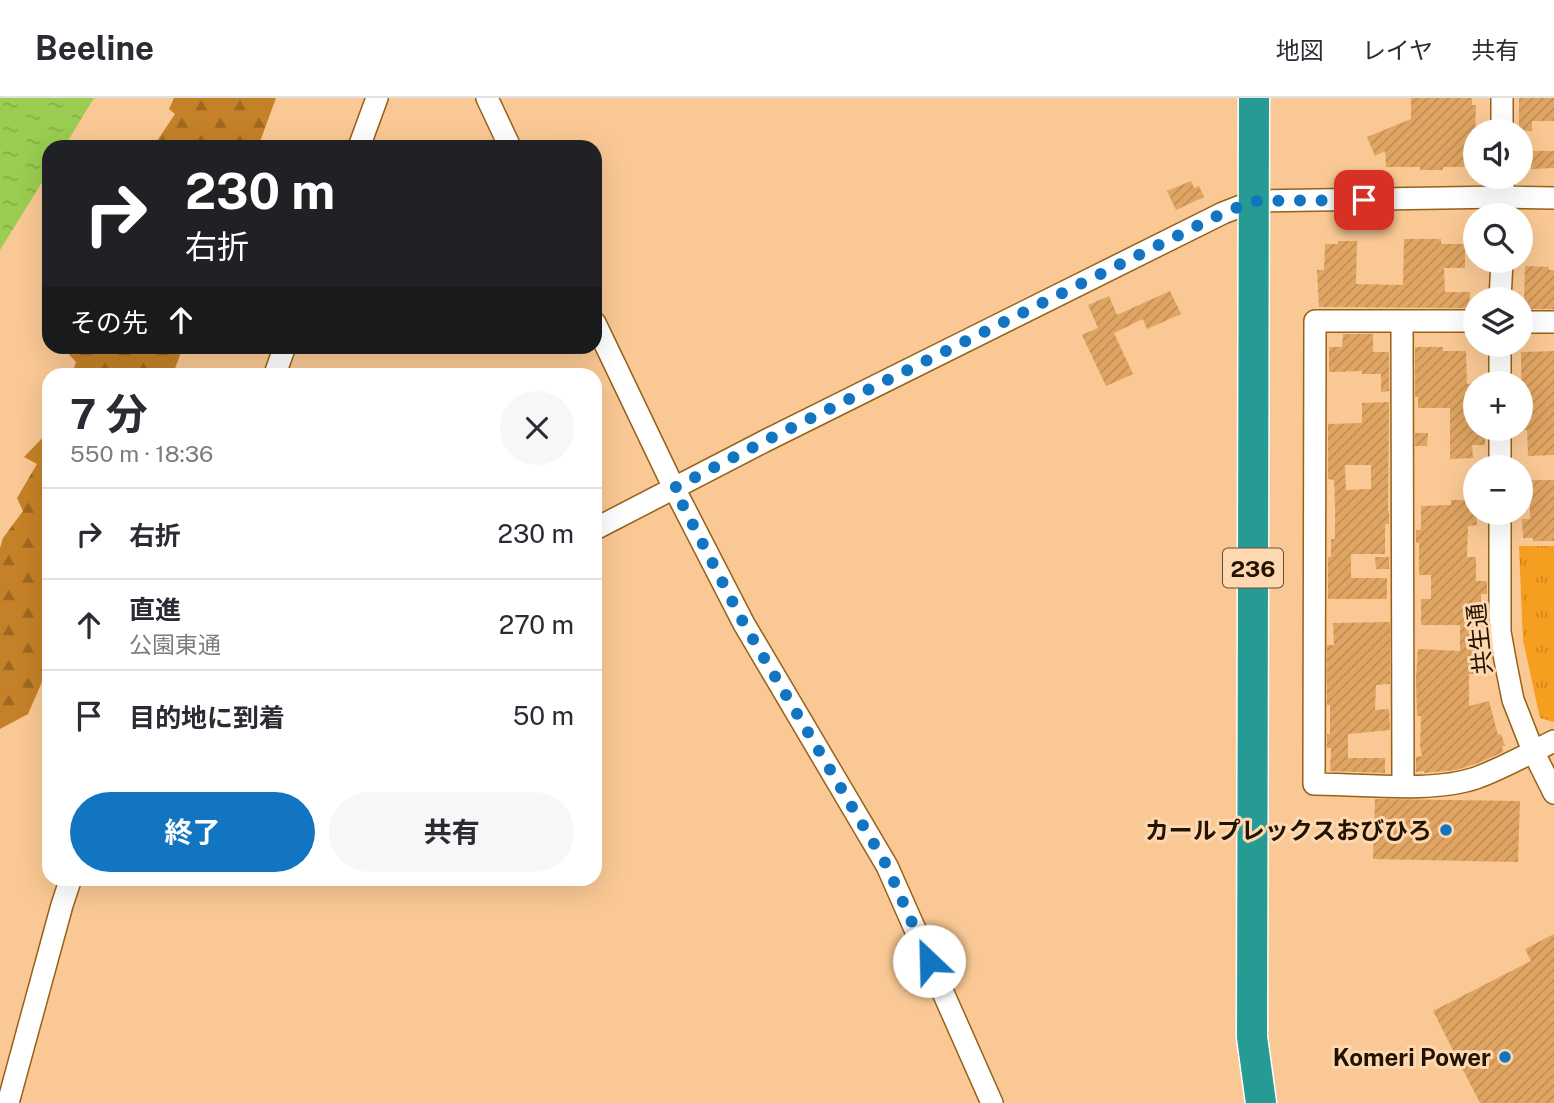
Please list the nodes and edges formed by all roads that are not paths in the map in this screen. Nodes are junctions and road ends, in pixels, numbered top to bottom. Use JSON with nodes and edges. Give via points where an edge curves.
{"nodes":[{"id":1,"x":377,"y":98,"type":"edge"},
{"id":2,"x":487,"y":98,"type":"edge"},
{"id":3,"x":1254,"y":98,"type":"edge"},
{"id":4,"x":1502,"y":98,"type":"edge"},
{"id":5,"x":1502,"y":119,"type":"edge"},
{"id":6,"x":362,"y":140,"type":"edge"},
{"id":7,"x":507,"y":140,"type":"edge"},
{"id":8,"x":1503,"y":196,"type":"edge"},
{"id":9,"x":1554,"y":198,"type":"edge"},
{"id":10,"x":1254,"y":201,"type":"junction"},
{"id":11,"x":1402,"y":321,"type":"junction"},
{"id":12,"x":1463,"y":321,"type":"edge"},
{"id":13,"x":1533,"y":322,"type":"edge"},
{"id":14,"x":1554,"y":322,"type":"edge"},
{"id":15,"x":602,"y":338,"type":"edge"},
{"id":16,"x":674,"y":488,"type":"junction"},
{"id":17,"x":602,"y":524,"type":"edge"},
{"id":18,"x":1500,"y":525,"type":"edge"},
{"id":19,"x":1554,"y":741,"type":"edge"},
{"id":20,"x":1533,"y":751,"type":"junction"},
{"id":21,"x":1403,"y":786,"type":"junction"},
{"id":22,"x":1554,"y":793,"type":"edge"},
{"id":23,"x":68,"y":886,"type":"edge"},
{"id":24,"x":1252,"y":1037,"type":"junction"},
{"id":25,"x":9,"y":1103,"type":"edge"},
{"id":26,"x":992,"y":1103,"type":"edge"},
{"id":27,"x":1243,"y":1103,"type":"edge"},
{"id":28,"x":1261,"y":1103,"type":"edge"}],
"edges":[{"from":1,"to":6,"type":"street"},
{"from":2,"to":7,"type":"street"},
{"from":3,"to":10,"type":"highway","number":"236"},
{"from":4,"to":5,"type":"street"},
{"from":8,"to":9,"type":"street"},
{"from":8,"to":10,"type":"street"},
{"from":10,"to":16,"type":"street"},
{"from":10,"to":24,"type":"highway","number":"236"},
{"from":11,"to":12,"type":"street"},
{"from":11,"to":21,"type":"street"},
{"from":11,"to":21,"type":"street","via":[[1315,321],[1314,783]]},
{"from":13,"to":14,"type":"street"},
{"from":15,"to":16,"type":"street"},
{"from":16,"to":17,"type":"street"},
{"from":16,"to":26,"type":"street","via":[[744,624],[887,866]]},
{"from":18,"to":20,"type":"street","name":"共生通","via":[[1500,632],[1513,700]]},
{"from":19,"to":20,"type":"street"},
{"from":20,"to":21,"type":"street","via":[[1476,778]]},
{"from":20,"to":22,"type":"street","name":"共生通"},
{"from":23,"to":25,"type":"street"},
{"from":24,"to":27,"type":"highway","number":"236"},
{"from":24,"to":28,"type":"highway","number":"236"}]}
